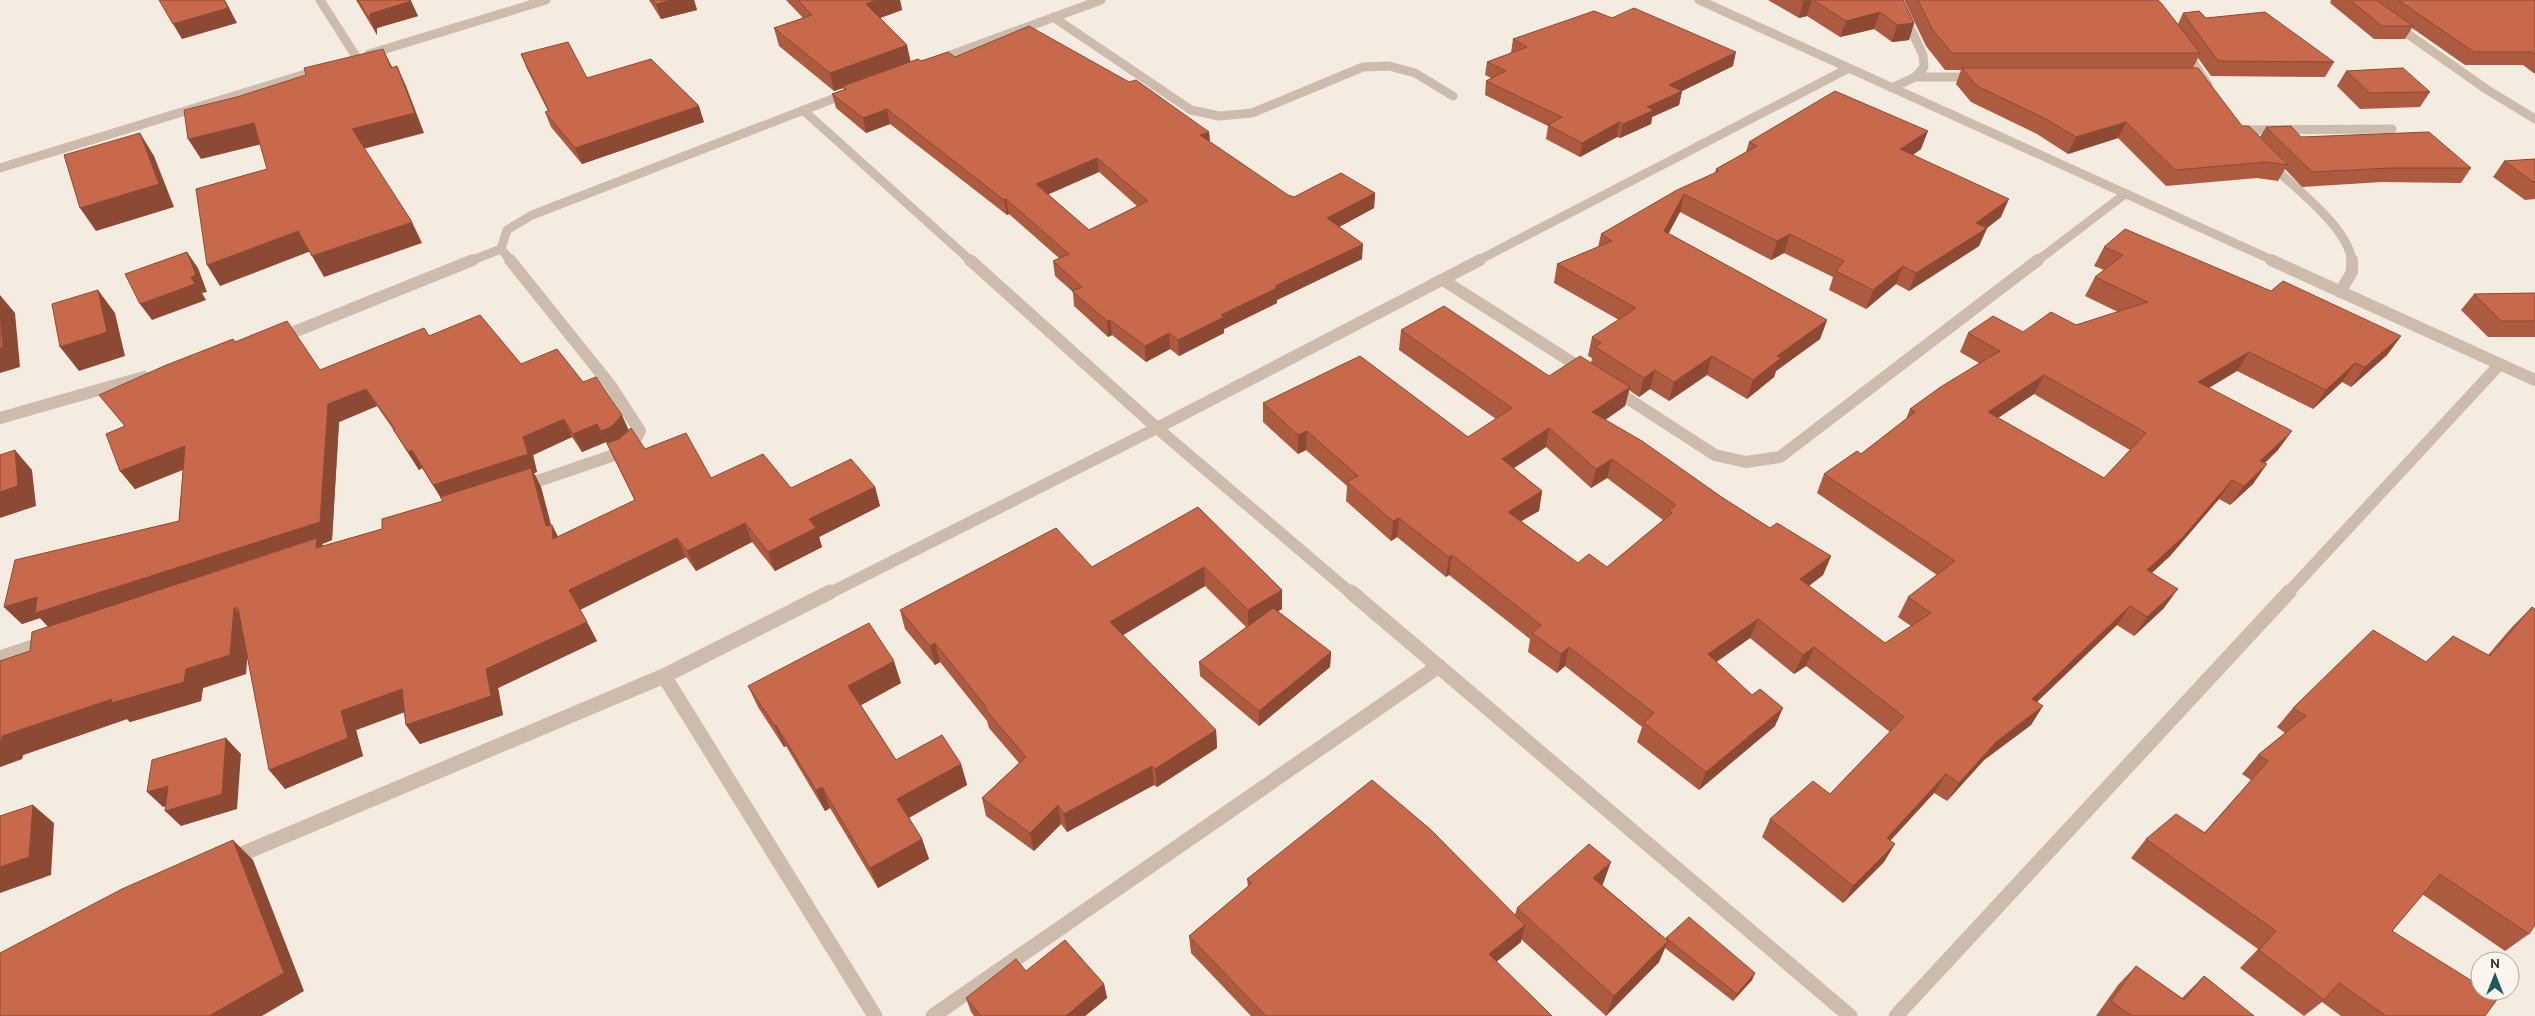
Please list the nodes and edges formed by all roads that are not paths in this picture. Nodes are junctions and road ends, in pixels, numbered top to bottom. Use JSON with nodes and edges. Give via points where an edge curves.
{"nodes":[{"id":1,"x":320,"y":0,"type":"edge"},
{"id":2,"x":546,"y":0,"type":"edge"},
{"id":3,"x":1101,"y":0,"type":"edge"},
{"id":4,"x":1699,"y":0,"type":"edge"},
{"id":5,"x":1897,"y":0,"type":"edge"},
{"id":6,"x":1053,"y":17,"type":"junction"},
{"id":7,"x":2390,"y":22,"type":"edge"},
{"id":8,"x":2178,"y":40,"type":"edge"},
{"id":9,"x":932,"y":62,"type":"edge"},
{"id":10,"x":329,"y":67,"type":"edge"},
{"id":11,"x":1849,"y":68,"type":"junction"},
{"id":12,"x":1915,"y":77,"type":"junction"},
{"id":13,"x":1982,"y":77,"type":"edge"},
{"id":14,"x":1892,"y":88,"type":"junction"},
{"id":15,"x":858,"y":89,"type":"edge"},
{"id":16,"x":2213,"y":92,"type":"edge"},
{"id":17,"x":1453,"y":96,"type":"dead end"},
{"id":18,"x":803,"y":110,"type":"junction"},
{"id":19,"x":2535,"y":119,"type":"edge"},
{"id":20,"x":2392,"y":129,"type":"dead end"},
{"id":21,"x":2250,"y":143,"type":"edge"},
{"id":22,"x":2263,"y":157,"type":"edge"},
{"id":23,"x":0,"y":168,"type":"edge"},
{"id":24,"x":2125,"y":194,"type":"junction"},
{"id":25,"x":501,"y":249,"type":"junction"},
{"id":26,"x":1443,"y":280,"type":"junction"},
{"id":27,"x":2340,"y":292,"type":"junction"},
{"id":28,"x":271,"y":341,"type":"edge"},
{"id":29,"x":2500,"y":364,"type":"junction"},
{"id":30,"x":159,"y":373,"type":"edge"},
{"id":31,"x":2535,"y":380,"type":"edge"},
{"id":32,"x":0,"y":418,"type":"edge"},
{"id":33,"x":1157,"y":428,"type":"junction"},
{"id":34,"x":511,"y":490,"type":"edge"},
{"id":35,"x":57,"y":639,"type":"edge"},
{"id":36,"x":0,"y":658,"type":"edge"},
{"id":37,"x":1439,"y":666,"type":"junction"},
{"id":38,"x":664,"y":676,"type":"junction"},
{"id":39,"x":218,"y":864,"type":"edge"},
{"id":40,"x":875,"y":1016,"type":"edge"},
{"id":41,"x":933,"y":1016,"type":"edge"},
{"id":42,"x":1850,"y":1016,"type":"edge"},
{"id":43,"x":1896,"y":1016,"type":"edge"}],
"edges":[{"from":1,"to":2,"type":"street","via":[[353,59]]},
{"from":3,"to":6,"type":"street"},
{"from":4,"to":11,"type":"street"},
{"from":5,"to":12,"type":"street","via":[[1923,55],[1924,66]]},
{"from":6,"to":9,"type":"street"},
{"from":6,"to":17,"type":"street","via":[[1191,110],[1219,116],[1252,113],[1363,67],[1389,66],[1415,73]]},
{"from":7,"to":19,"type":"street"},
{"from":8,"to":16,"type":"street","via":[[2199,77]]},
{"from":10,"to":23,"type":"street"},
{"from":11,"to":14,"type":"street"},
{"from":11,"to":26,"type":"street"},
{"from":12,"to":13,"type":"street"},
{"from":12,"to":14,"type":"street"},
{"from":14,"to":24,"type":"street"},
{"from":15,"to":18,"type":"street"},
{"from":18,"to":25,"type":"street","via":[[532,216],[507,230]]},
{"from":18,"to":33,"type":"street"},
{"from":20,"to":21,"type":"street","via":[[2235,126]]},
{"from":22,"to":27,"type":"street","via":[[2338,232],[2352,258],[2352,273]]},
{"from":24,"to":26,"type":"street","via":[[1780,457],[1746,462],[1715,455]]},
{"from":24,"to":27,"type":"street"},
{"from":25,"to":28,"type":"street"},
{"from":25,"to":34,"type":"street","via":[[611,386],[640,431],[633,444],[623,452]]},
{"from":26,"to":33,"type":"street"},
{"from":27,"to":29,"type":"street"},
{"from":29,"to":31,"type":"street"},
{"from":29,"to":43,"type":"street"},
{"from":30,"to":32,"type":"street"},
{"from":33,"to":37,"type":"street"},
{"from":33,"to":38,"type":"street"},
{"from":35,"to":36,"type":"street"},
{"from":37,"to":41,"type":"street"},
{"from":37,"to":42,"type":"street"},
{"from":38,"to":39,"type":"street"},
{"from":38,"to":40,"type":"street"}]}
